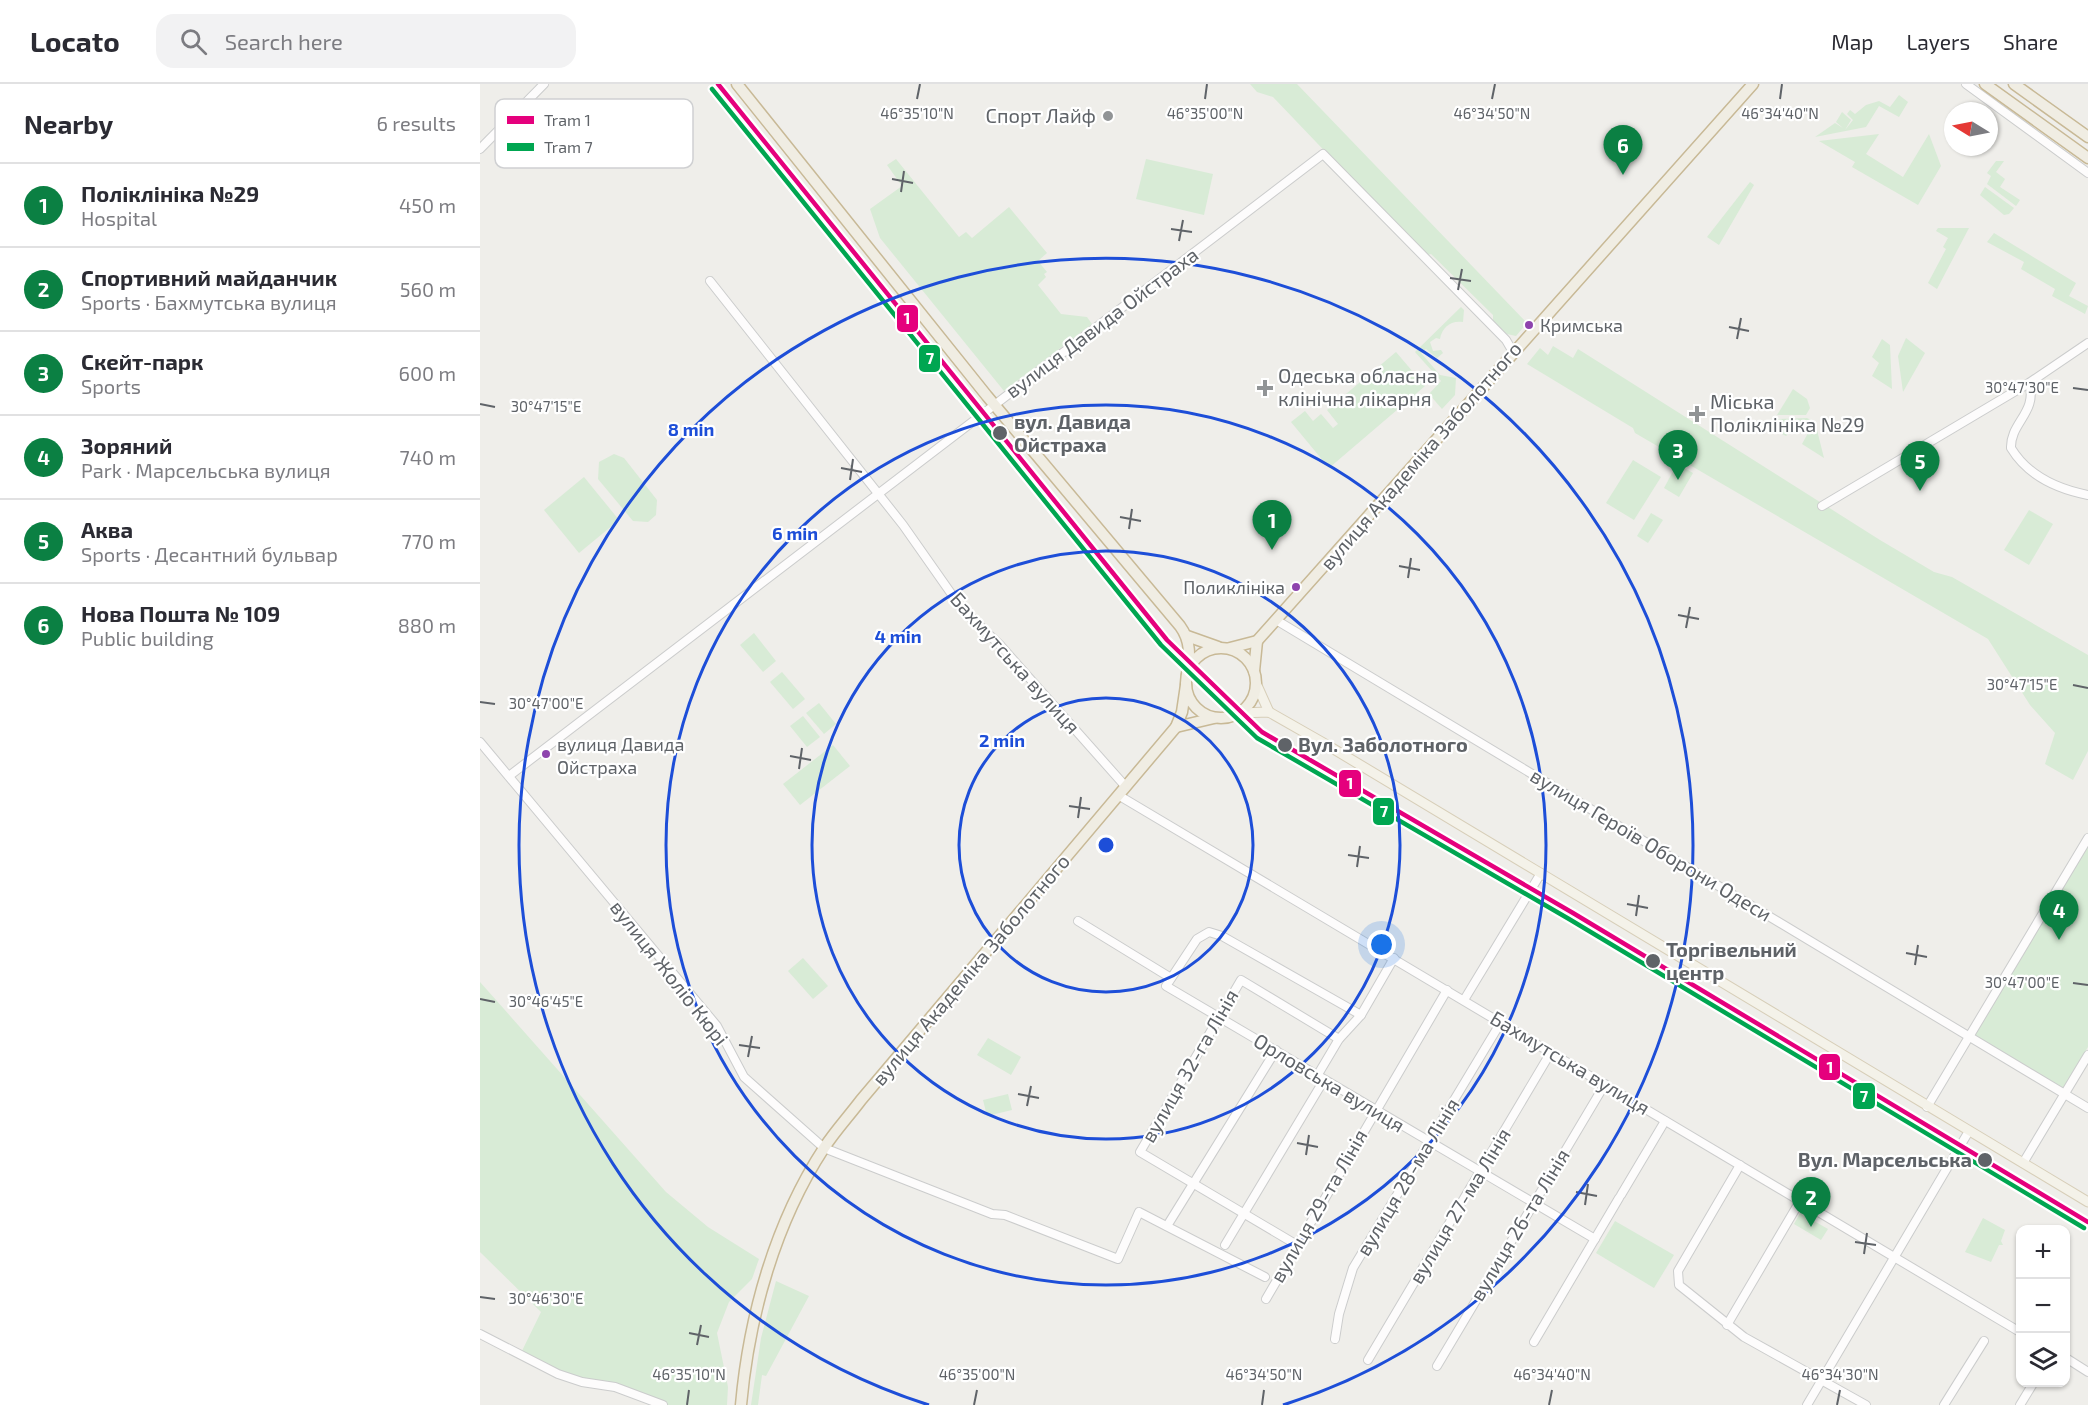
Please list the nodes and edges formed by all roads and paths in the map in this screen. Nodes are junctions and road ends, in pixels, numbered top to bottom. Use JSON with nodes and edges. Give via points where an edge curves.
{"nodes":[{"id":1,"x":544,"y":84,"type":"edge"},
{"id":2,"x":737,"y":84,"type":"edge"},
{"id":3,"x":1754,"y":84,"type":"edge"},
{"id":4,"x":1966,"y":84,"type":"edge"},
{"id":5,"x":1985,"y":84,"type":"edge"},
{"id":6,"x":2014,"y":84,"type":"edge"},
{"id":7,"x":529,"y":99,"type":"edge"},
{"id":8,"x":2034,"y":99,"type":"junction"},
{"id":9,"x":2024,"y":113,"type":"junction"},
{"id":10,"x":495,"y":134,"type":"edge"},
{"id":11,"x":2088,"y":137,"type":"edge"},
{"id":12,"x":480,"y":149,"type":"edge"},
{"id":13,"x":2088,"y":158,"type":"edge"},
{"id":14,"x":2088,"y":173,"type":"edge"},
{"id":15,"x":710,"y":281,"type":"dead end"},
{"id":16,"x":2088,"y":343,"type":"edge"},
{"id":17,"x":1513,"y":352,"type":"junction"},
{"id":18,"x":2029,"y":383,"type":"junction"},
{"id":19,"x":995,"y":405,"type":"junction"},
{"id":20,"x":878,"y":494,"type":"junction"},
{"id":21,"x":2088,"y":495,"type":"edge"},
{"id":22,"x":1822,"y":506,"type":"dead end"},
{"id":23,"x":1276,"y":620,"type":"junction"},
{"id":24,"x":1187,"y":636,"type":"junction"},
{"id":25,"x":1257,"y":641,"type":"junction"},
{"id":26,"x":1225,"y":648,"type":"junction"},
{"id":27,"x":1254,"y":671,"type":"junction"},
{"id":28,"x":1186,"y":680,"type":"junction"},
{"id":29,"x":1256,"y":683,"type":"junction"},
{"id":30,"x":1269,"y":712,"type":"junction"},
{"id":31,"x":1239,"y":713,"type":"junction"},
{"id":32,"x":1215,"y":717,"type":"junction"},
{"id":33,"x":1176,"y":727,"type":"junction"},
{"id":34,"x":480,"y":742,"type":"edge"},
{"id":35,"x":508,"y":776,"type":"junction"},
{"id":36,"x":1122,"y":791,"type":"junction"},
{"id":37,"x":2088,"y":838,"type":"edge"},
{"id":38,"x":1541,"y":873,"type":"junction"},
{"id":39,"x":1078,"y":921,"type":"dead end"},
{"id":40,"x":1394,"y":958,"type":"junction"},
{"id":41,"x":1171,"y":978,"type":"junction"},
{"id":42,"x":1447,"y":990,"type":"junction"},
{"id":43,"x":1464,"y":1000,"type":"junction"},
{"id":44,"x":1360,"y":1015,"type":"junction"},
{"id":45,"x":1219,"y":1018,"type":"junction"},
{"id":46,"x":1500,"y":1022,"type":"junction"},
{"id":47,"x":1968,"y":1037,"type":"junction"},
{"id":48,"x":1339,"y":1039,"type":"junction"},
{"id":49,"x":1276,"y":1050,"type":"junction"},
{"id":50,"x":1551,"y":1052,"type":"junction"},
{"id":51,"x":2088,"y":1055,"type":"edge"},
{"id":52,"x":1320,"y":1078,"type":"junction"},
{"id":53,"x":1605,"y":1084,"type":"junction"},
{"id":54,"x":2064,"y":1094,"type":"junction"},
{"id":55,"x":1927,"y":1107,"type":"junction"},
{"id":56,"x":2088,"y":1108,"type":"edge"},
{"id":57,"x":1375,"y":1111,"type":"junction"},
{"id":58,"x":1665,"y":1121,"type":"junction"},
{"id":59,"x":1969,"y":1131,"type":"junction"},
{"id":60,"x":1429,"y":1141,"type":"junction"},
{"id":61,"x":824,"y":1148,"type":"junction"},
{"id":62,"x":2022,"y":1163,"type":"junction"},
{"id":63,"x":1740,"y":1165,"type":"junction"},
{"id":64,"x":1481,"y":1170,"type":"junction"},
{"id":65,"x":1193,"y":1185,"type":"junction"},
{"id":66,"x":1800,"y":1201,"type":"junction"},
{"id":67,"x":1532,"y":1202,"type":"junction"},
{"id":68,"x":2088,"y":1202,"type":"edge"},
{"id":69,"x":1244,"y":1214,"type":"junction"},
{"id":70,"x":1167,"y":1226,"type":"junction"},
{"id":71,"x":1595,"y":1239,"type":"junction"},
{"id":72,"x":1225,"y":1245,"type":"dead end"},
{"id":73,"x":1297,"y":1245,"type":"junction"},
{"id":74,"x":1895,"y":1256,"type":"junction"},
{"id":75,"x":1265,"y":1277,"type":"dead end"},
{"id":76,"x":1266,"y":1299,"type":"dead end"},
{"id":77,"x":1727,"y":1325,"type":"junction"},
{"id":78,"x":2016,"y":1330,"type":"edge"},
{"id":79,"x":480,"y":1334,"type":"edge"},
{"id":80,"x":1335,"y":1339,"type":"dead end"},
{"id":81,"x":1984,"y":1341,"type":"dead end"},
{"id":82,"x":1534,"y":1342,"type":"dead end"},
{"id":83,"x":1368,"y":1360,"type":"dead end"},
{"id":84,"x":2070,"y":1361,"type":"edge"},
{"id":85,"x":1437,"y":1366,"type":"dead end"},
{"id":86,"x":2088,"y":1372,"type":"edge"},
{"id":87,"x":1822,"y":1381,"type":"junction"},
{"id":88,"x":2031,"y":1387,"type":"edge"},
{"id":89,"x":1863,"y":1404,"type":"edge"},
{"id":90,"x":663,"y":1405,"type":"edge"},
{"id":91,"x":741,"y":1405,"type":"edge"},
{"id":92,"x":1808,"y":1405,"type":"edge"},
{"id":93,"x":1944,"y":1405,"type":"edge"},
{"id":94,"x":2020,"y":1405,"type":"edge"}],
"edges":[{"from":1,"to":7,"type":"street"},
{"from":2,"to":19,"type":"highway"},
{"from":3,"to":17,"type":"highway","name":"вулиця Академіка Заболотного"},
{"from":4,"to":14,"type":"street"},
{"from":5,"to":9,"type":"highway"},
{"from":6,"to":8,"type":"highway"},
{"from":8,"to":9,"type":"highway"},
{"from":8,"to":11,"type":"highway"},
{"from":9,"to":13,"type":"highway"},
{"from":10,"to":12,"type":"street"},
{"from":15,"to":20,"type":"street","name":"Бахмутська вулиця"},
{"from":16,"to":18,"type":"street"},
{"from":17,"to":19,"type":"street","name":"вулиця Давида Ойстраха","via":[[1506,340],[1323,154]]},
{"from":17,"to":23,"type":"highway","name":"вулиця Академіка Заболотного"},
{"from":18,"to":21,"type":"street","via":[[2031,404],[2011,448],[2036,475],[2064,490]]},
{"from":18,"to":22,"type":"street"},
{"from":19,"to":20,"type":"street","name":"вулиця Давида Ойстраха"},
{"from":19,"to":24,"type":"highway"},
{"from":20,"to":35,"type":"street","name":"вулиця Давида Ойстраха"},
{"from":20,"to":36,"type":"street","name":"Бахмутська вулиця","via":[[962,609],[1001,646]]},
{"from":23,"to":25,"type":"highway","name":"вулиця Академіка Заболотного"},
{"from":23,"to":47,"type":"street","name":"вулиця Героїв Оборони Одеси"},
{"from":24,"to":26,"type":"highway"},
{"from":24,"to":28,"type":"highway","name":"вулиця Академіка Заболотного"},
{"from":25,"to":26,"type":"highway"},
{"from":25,"to":27,"type":"highway"},
{"from":26,"to":27,"type":"highway","via":[[1241,653]]},
{"from":26,"to":28,"type":"highway","via":[[1200,654]]},
{"from":27,"to":29,"type":"highway"},
{"from":28,"to":32,"type":"highway","via":[[1195,706]]},
{"from":28,"to":33,"type":"highway","name":"вулиця Академіка Заболотного"},
{"from":29,"to":30,"type":"main road"},
{"from":29,"to":31,"type":"highway","via":[[1250,703]]},
{"from":30,"to":31,"type":"main road"},
{"from":30,"to":38,"type":"main road"},
{"from":31,"to":32,"type":"highway"},
{"from":32,"to":33,"type":"highway"},
{"from":33,"to":36,"type":"highway","name":"вулиця Академіка Заболотного"},
{"from":34,"to":35,"type":"street","name":"вулиця Жоліо Кюрі"},
{"from":35,"to":61,"type":"street","name":"вулиця Жоліо Кюрі","via":[[710,1018],[744,1077]]},
{"from":36,"to":40,"type":"street","name":"Бахмутська вулиця"},
{"from":36,"to":61,"type":"highway","name":"вулиця Академіка Заболотного"},
{"from":37,"to":47,"type":"street"},
{"from":38,"to":43,"type":"street"},
{"from":38,"to":55,"type":"main road"},
{"from":39,"to":41,"type":"street","name":"Орловська вулиця"},
{"from":40,"to":42,"type":"street","name":"Бахмутська вулиця"},
{"from":40,"to":44,"type":"street"},
{"from":41,"to":44,"type":"street","via":[[1197,939],[1215,933]]},
{"from":41,"to":45,"type":"street","name":"Орловська вулиця","via":[[1166,986]]},
{"from":42,"to":43,"type":"street","name":"Бахмутська вулиця"},
{"from":42,"to":57,"type":"street","name":"вулиця 29-та Лінія"},
{"from":43,"to":46,"type":"street","name":"Бахмутська вулиця"},
{"from":44,"to":48,"type":"street"},
{"from":45,"to":48,"type":"street","name":"вулиця 32-га Лінія","via":[[1241,980]]},
{"from":45,"to":49,"type":"street","name":"Орловська вулиця"},
{"from":45,"to":65,"type":"street","name":"вулиця 32-га Лінія","via":[[1140,1152]]},
{"from":46,"to":50,"type":"street","name":"Бахмутська вулиця"},
{"from":46,"to":60,"type":"street","name":"вулиця 28-ма Лінія"},
{"from":47,"to":54,"type":"street","name":"вулиця Героїв Оборони Одеси"},
{"from":47,"to":55,"type":"street"},
{"from":48,"to":52,"type":"street"},
{"from":49,"to":52,"type":"street","name":"Орловська вулиця"},
{"from":49,"to":65,"type":"street"},
{"from":50,"to":53,"type":"street","name":"Бахмутська вулиця"},
{"from":50,"to":64,"type":"street","name":"вулиця 27-ма Лінія"},
{"from":51,"to":54,"type":"street"},
{"from":52,"to":57,"type":"street","name":"Орловська вулиця"},
{"from":52,"to":69,"type":"street"},
{"from":53,"to":58,"type":"street","name":"Бахмутська вулиця"},
{"from":53,"to":67,"type":"street","name":"вулиця 26-та Лінія"},
{"from":54,"to":56,"type":"street","name":"вулиця Героїв Оборони Одеси"},
{"from":54,"to":62,"type":"street"},
{"from":55,"to":59,"type":"main road"},
{"from":57,"to":60,"type":"street","name":"Орловська вулиця"},
{"from":57,"to":73,"type":"street","name":"вулиця 29-та Лінія"},
{"from":58,"to":63,"type":"street","name":"Бахмутська вулиця"},
{"from":58,"to":71,"type":"street"},
{"from":59,"to":62,"type":"main road"},
{"from":59,"to":74,"type":"street"},
{"from":60,"to":64,"type":"street","name":"Орловська вулиця"},
{"from":60,"to":80,"type":"street","name":"вулиця 28-ма Лінія","via":[[1353,1268]]},
{"from":61,"to":70,"type":"street","name":"вулиця Жоліо Кюрі","via":[[1118,1259],[1139,1212]]},
{"from":61,"to":91,"type":"highway","name":"вулиця Академіка Заболотного","via":[[766,1276],[749,1343]]},
{"from":62,"to":68,"type":"main road"},
{"from":63,"to":66,"type":"street","name":"Бахмутська вулиця"},
{"from":63,"to":77,"type":"street","via":[[1678,1271],[1678,1285]]},
{"from":64,"to":67,"type":"street","name":"Орловська вулиця"},
{"from":64,"to":83,"type":"street","name":"вулиця 27-ма Лінія"},
{"from":65,"to":69,"type":"street"},
{"from":65,"to":70,"type":"street"},
{"from":66,"to":74,"type":"street","name":"Бахмутська вулиця"},
{"from":66,"to":77,"type":"street"},
{"from":67,"to":71,"type":"street","name":"Орловська вулиця"},
{"from":67,"to":85,"type":"street","name":"вулиця 26-та Лінія"},
{"from":69,"to":72,"type":"street"},
{"from":69,"to":73,"type":"street"},
{"from":70,"to":75,"type":"street"},
{"from":71,"to":82,"type":"street"},
{"from":73,"to":76,"type":"street","name":"вулиця 29-та Лінія"},
{"from":74,"to":78,"type":"street","name":"Бахмутська вулиця"},
{"from":74,"to":87,"type":"street"},
{"from":77,"to":87,"type":"street"},
{"from":79,"to":90,"type":"street","via":[[558,1374],[615,1387]]},
{"from":81,"to":93,"type":"street"},
{"from":84,"to":86,"type":"street"},
{"from":87,"to":89,"type":"street"},
{"from":87,"to":92,"type":"street"},
{"from":88,"to":94,"type":"street"}]}
